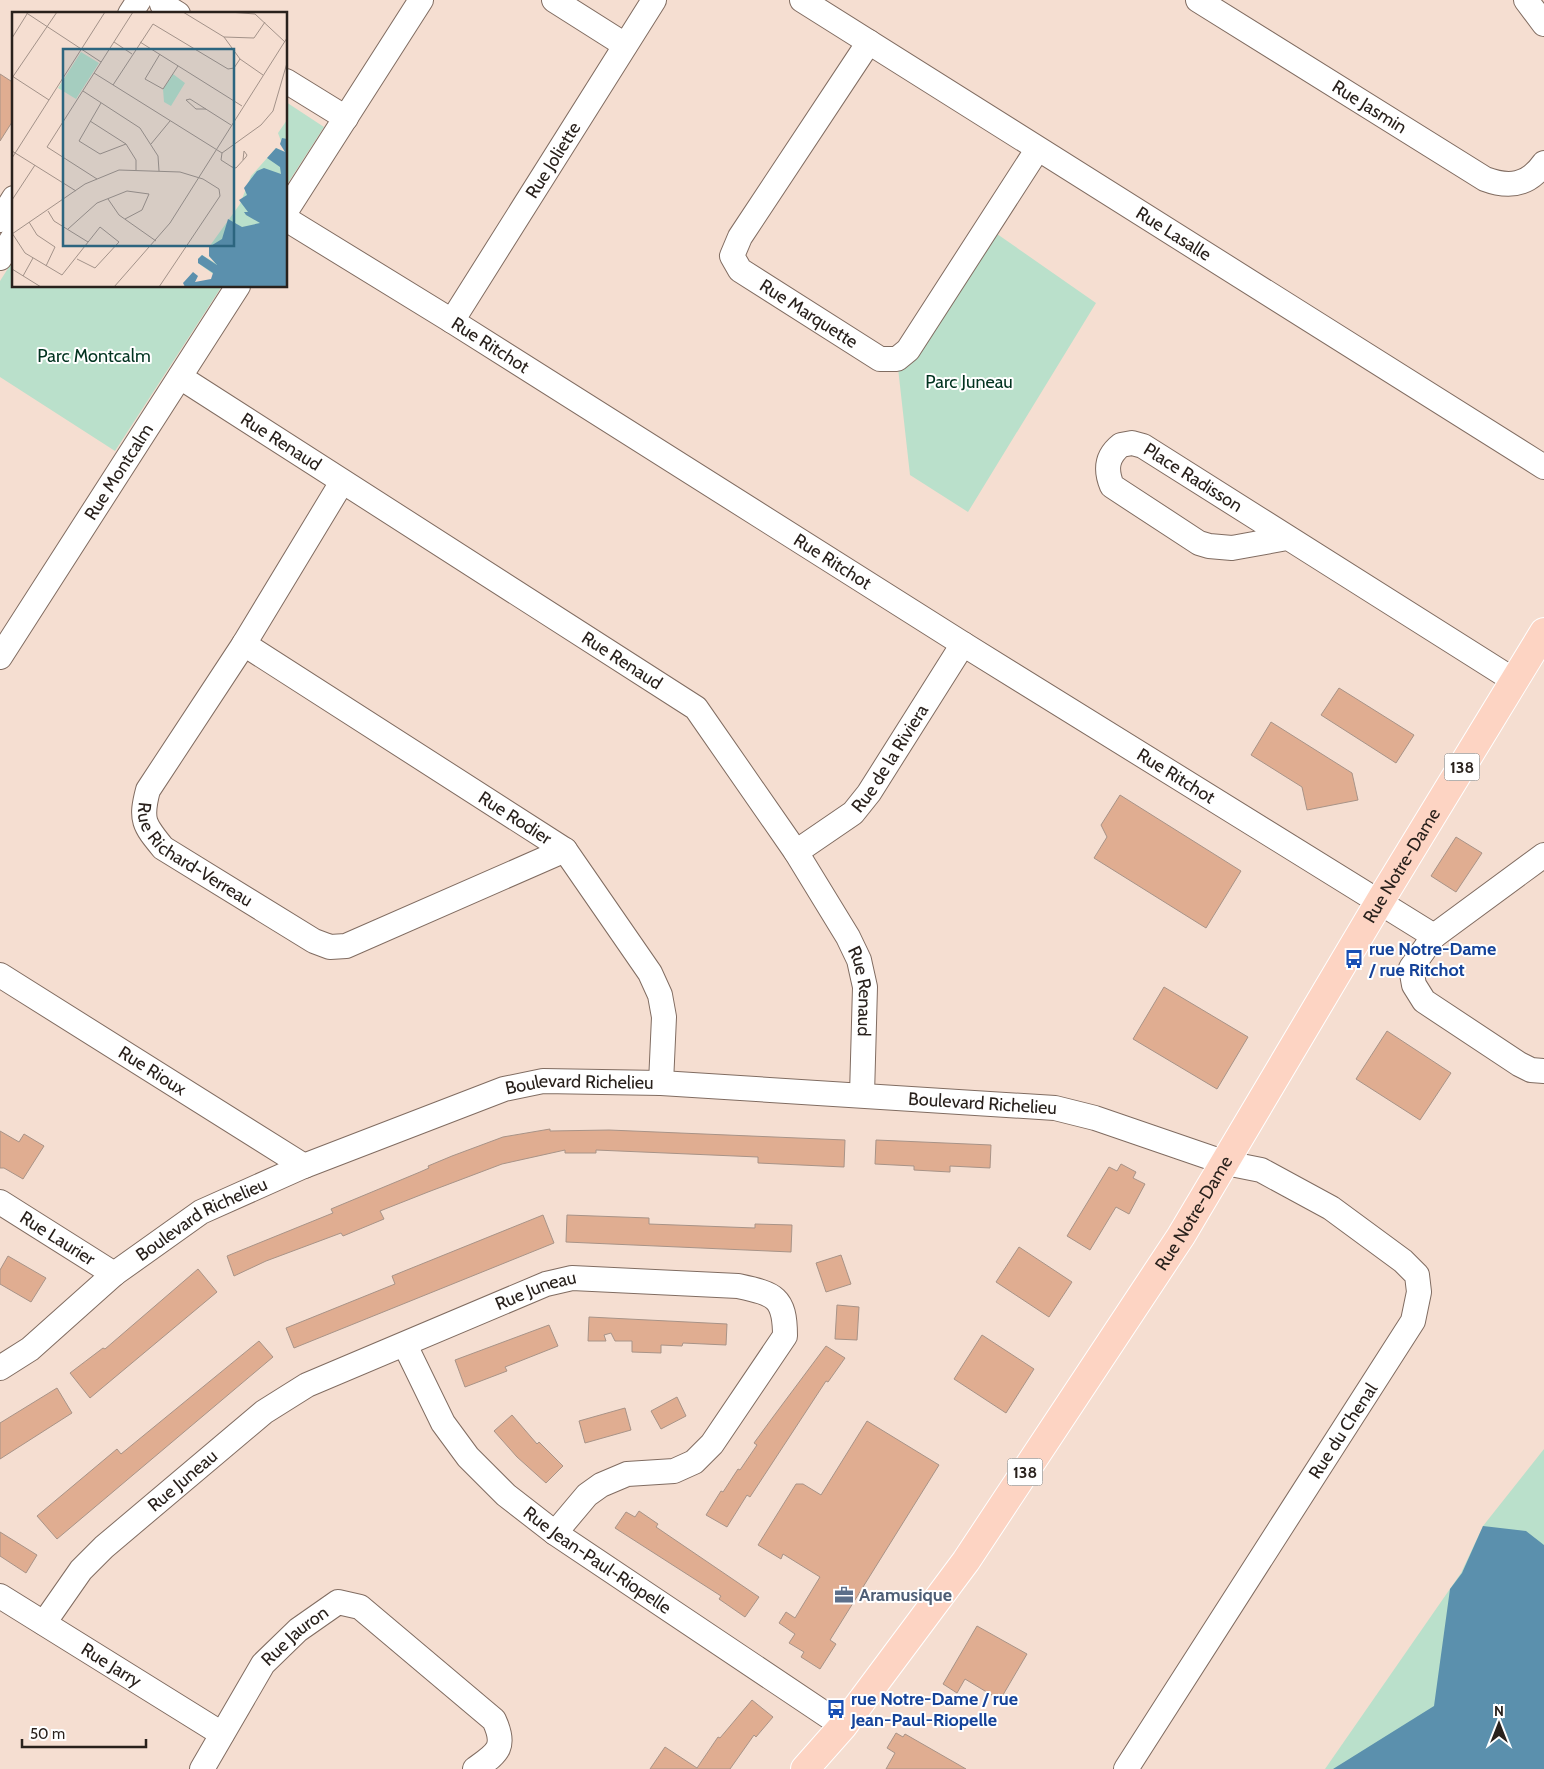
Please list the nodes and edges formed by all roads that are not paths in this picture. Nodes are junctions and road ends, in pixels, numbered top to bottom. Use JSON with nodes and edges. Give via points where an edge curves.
{"nodes":[{"id":1,"x":139,"y":0,"type":"edge"},
{"id":2,"x":421,"y":0,"type":"edge"},
{"id":3,"x":554,"y":0,"type":"edge"},
{"id":4,"x":654,"y":0,"type":"edge"},
{"id":5,"x":802,"y":0,"type":"edge"},
{"id":6,"x":1198,"y":0,"type":"edge"},
{"id":7,"x":1526,"y":0,"type":"edge"},
{"id":8,"x":131,"y":12,"type":"edge"},
{"id":9,"x":1544,"y":24,"type":"edge"},
{"id":10,"x":869,"y":42,"type":"junction"},
{"id":11,"x":625,"y":45,"type":"junction"},
{"id":12,"x":288,"y":82,"type":"edge"},
{"id":13,"x":346,"y":118,"type":"junction"},
{"id":14,"x":1037,"y":150,"type":"junction"},
{"id":15,"x":1544,"y":163,"type":"edge"},
{"id":16,"x":12,"y":201,"type":"edge"},
{"id":17,"x":288,"y":208,"type":"edge"},
{"id":18,"x":0,"y":220,"type":"edge"},
{"id":19,"x":288,"y":220,"type":"edge"},
{"id":20,"x":12,"y":239,"type":"edge"},
{"id":21,"x":0,"y":258,"type":"edge"},
{"id":22,"x":237,"y":288,"type":"edge"},
{"id":23,"x":452,"y":320,"type":"junction"},
{"id":24,"x":180,"y":378,"type":"junction"},
{"id":25,"x":1544,"y":467,"type":"edge"},
{"id":26,"x":342,"y":482,"type":"junction"},
{"id":27,"x":1287,"y":538,"type":"junction"},
{"id":28,"x":1544,"y":632,"type":"edge"},
{"id":29,"x":244,"y":644,"type":"junction"},
{"id":30,"x":963,"y":644,"type":"junction"},
{"id":31,"x":0,"y":657,"type":"edge"},
{"id":32,"x":1515,"y":681,"type":"junction"},
{"id":33,"x":565,"y":850,"type":"junction"},
{"id":34,"x":796,"y":852,"type":"junction"},
{"id":35,"x":1544,"y":855,"type":"edge"},
{"id":36,"x":1380,"y":901,"type":"junction"},
{"id":37,"x":1434,"y":936,"type":"junction"},
{"id":38,"x":0,"y":975,"type":"edge"},
{"id":39,"x":1544,"y":1071,"type":"edge"},
{"id":40,"x":661,"y":1083,"type":"junction"},
{"id":41,"x":862,"y":1095,"type":"junction"},
{"id":42,"x":1226,"y":1163,"type":"junction"},
{"id":43,"x":304,"y":1166,"type":"junction"},
{"id":44,"x":0,"y":1202,"type":"edge"},
{"id":45,"x":114,"y":1274,"type":"junction"},
{"id":46,"x":405,"y":1345,"type":"junction"},
{"id":47,"x":0,"y":1368,"type":"edge"},
{"id":48,"x":555,"y":1533,"type":"junction"},
{"id":49,"x":0,"y":1596,"type":"edge"},
{"id":50,"x":44,"y":1623,"type":"junction"},
{"id":51,"x":843,"y":1726,"type":"junction"},
{"id":52,"x":222,"y":1734,"type":"junction"},
{"id":53,"x":202,"y":1769,"type":"edge"},
{"id":54,"x":475,"y":1769,"type":"edge"},
{"id":55,"x":805,"y":1769,"type":"edge"},
{"id":56,"x":1126,"y":1769,"type":"edge"}],
"edges":[{"from":1,"to":8,"type":"street"},
{"from":2,"to":13,"type":"street"},
{"from":3,"to":11,"type":"street"},
{"from":4,"to":11,"type":"street","name":"Rue Joliette"},
{"from":5,"to":10,"type":"street","name":"Rue Lasalle"},
{"from":6,"to":15,"type":"street","name":"Rue Jasmin","via":[[1485,179],[1503,185],[1526,180]]},
{"from":7,"to":9,"type":"street"},
{"from":10,"to":14,"type":"street","name":"Rue Lasalle"},
{"from":10,"to":14,"type":"street","name":"Rue Marquette","via":[[740,237],[732,256],[740,270],[880,359],[896,359],[908,350]]},
{"from":11,"to":23,"type":"street","name":"Rue Joliette"},
{"from":12,"to":13,"type":"street"},
{"from":13,"to":17,"type":"street"},
{"from":14,"to":25,"type":"street","name":"Rue Lasalle"},
{"from":16,"to":18,"type":"street"},
{"from":19,"to":23,"type":"street","name":"Rue Ritchot"},
{"from":20,"to":21,"type":"street"},
{"from":22,"to":24,"type":"street","name":"Rue Montcalm"},
{"from":23,"to":30,"type":"street","name":"Rue Ritchot"},
{"from":24,"to":26,"type":"street","name":"Rue Renaud"},
{"from":24,"to":31,"type":"street","name":"Rue Montcalm"},
{"from":26,"to":29,"type":"street","name":"Rue Richard-Verreau"},
{"from":26,"to":34,"type":"street","name":"Rue Renaud","via":[[696,708]]},
{"from":27,"to":27,"type":"street","name":"Place Radisson","via":[[1143,446],[1121,445],[1109,458],[1108,477],[1112,486],[1199,542],[1232,548]]},
{"from":27,"to":32,"type":"street","name":"Place Radisson"},
{"from":28,"to":32,"type":"main road","name":"Rue Notre-Dame","number":"138"},
{"from":29,"to":33,"type":"street","name":"Rue Rodier"},
{"from":29,"to":33,"type":"street","name":"Rue Richard-Verreau","via":[[148,790],[143,810],[148,830],[163,848],[314,942],[330,947],[346,946]]},
{"from":30,"to":34,"type":"street","name":"Rue de la Riviera","via":[[869,794],[853,813]]},
{"from":30,"to":36,"type":"street","name":"Rue Ritchot"},
{"from":32,"to":36,"type":"main road","name":"Rue Notre-Dame","number":"138"},
{"from":33,"to":40,"type":"street","name":"Rue Rodier","via":[[650,972],[660,995],[664,1017]]},
{"from":34,"to":41,"type":"street","name":"Rue Renaud","via":[[859,960],[865,987]]},
{"from":35,"to":37,"type":"street"},
{"from":36,"to":37,"type":"street","name":"Rue Ritchot"},
{"from":36,"to":42,"type":"main road","name":"Rue Notre-Dame","number":"138"},
{"from":37,"to":39,"type":"street","via":[[1411,968],[1414,985],[1424,1002],[1519,1064],[1531,1070]]},
{"from":38,"to":43,"type":"street","name":"Rue Rioux"},
{"from":40,"to":41,"type":"street","name":"Boulevard Richelieu"},
{"from":40,"to":43,"type":"street","name":"Boulevard Richelieu","via":[[542,1081],[504,1089]]},
{"from":41,"to":42,"type":"street","name":"Boulevard Richelieu","via":[[1055,1108],[1095,1118]]},
{"from":42,"to":51,"type":"main road","name":"Rue Notre-Dame","number":"138","via":[[966,1561]]},
{"from":42,"to":56,"type":"street","name":"Rue du Chenal","via":[[1261,1170],[1331,1208],[1403,1261],[1417,1275],[1419,1292],[1413,1321]]},
{"from":43,"to":45,"type":"street","name":"Boulevard Richelieu","via":[[201,1212]]},
{"from":44,"to":45,"type":"street","name":"Rue Laurier"},
{"from":45,"to":47,"type":"street","name":"Boulevard Richelieu","via":[[30,1349]]},
{"from":46,"to":48,"type":"street","name":"Rue Jean-Paul-Riopelle","via":[[442,1423],[468,1457],[506,1495]]},
{"from":46,"to":48,"type":"street","name":"Rue Juneau","via":[[546,1284],[572,1278],[738,1286],[761,1291],[778,1300],[785,1316],[785,1336],[712,1444],[694,1462],[674,1470],[627,1474],[601,1485],[587,1495]]},
{"from":46,"to":50,"type":"street","name":"Rue Juneau","via":[[307,1385],[264,1412],[98,1553],[81,1570]]},
{"from":48,"to":51,"type":"street","name":"Rue Jean-Paul-Riopelle"},
{"from":49,"to":50,"type":"street","name":"Rue Jarry"},
{"from":50,"to":52,"type":"street","name":"Rue Jarry"},
{"from":51,"to":55,"type":"main road","name":"Rue Notre-Dame","number":"138"},
{"from":52,"to":53,"type":"street","name":"Rue Jauron"},
{"from":52,"to":54,"type":"street","name":"Rue Jauron","via":[[263,1664],[298,1630],[338,1602],[360,1607],[494,1720],[501,1736],[497,1752]]}]}
